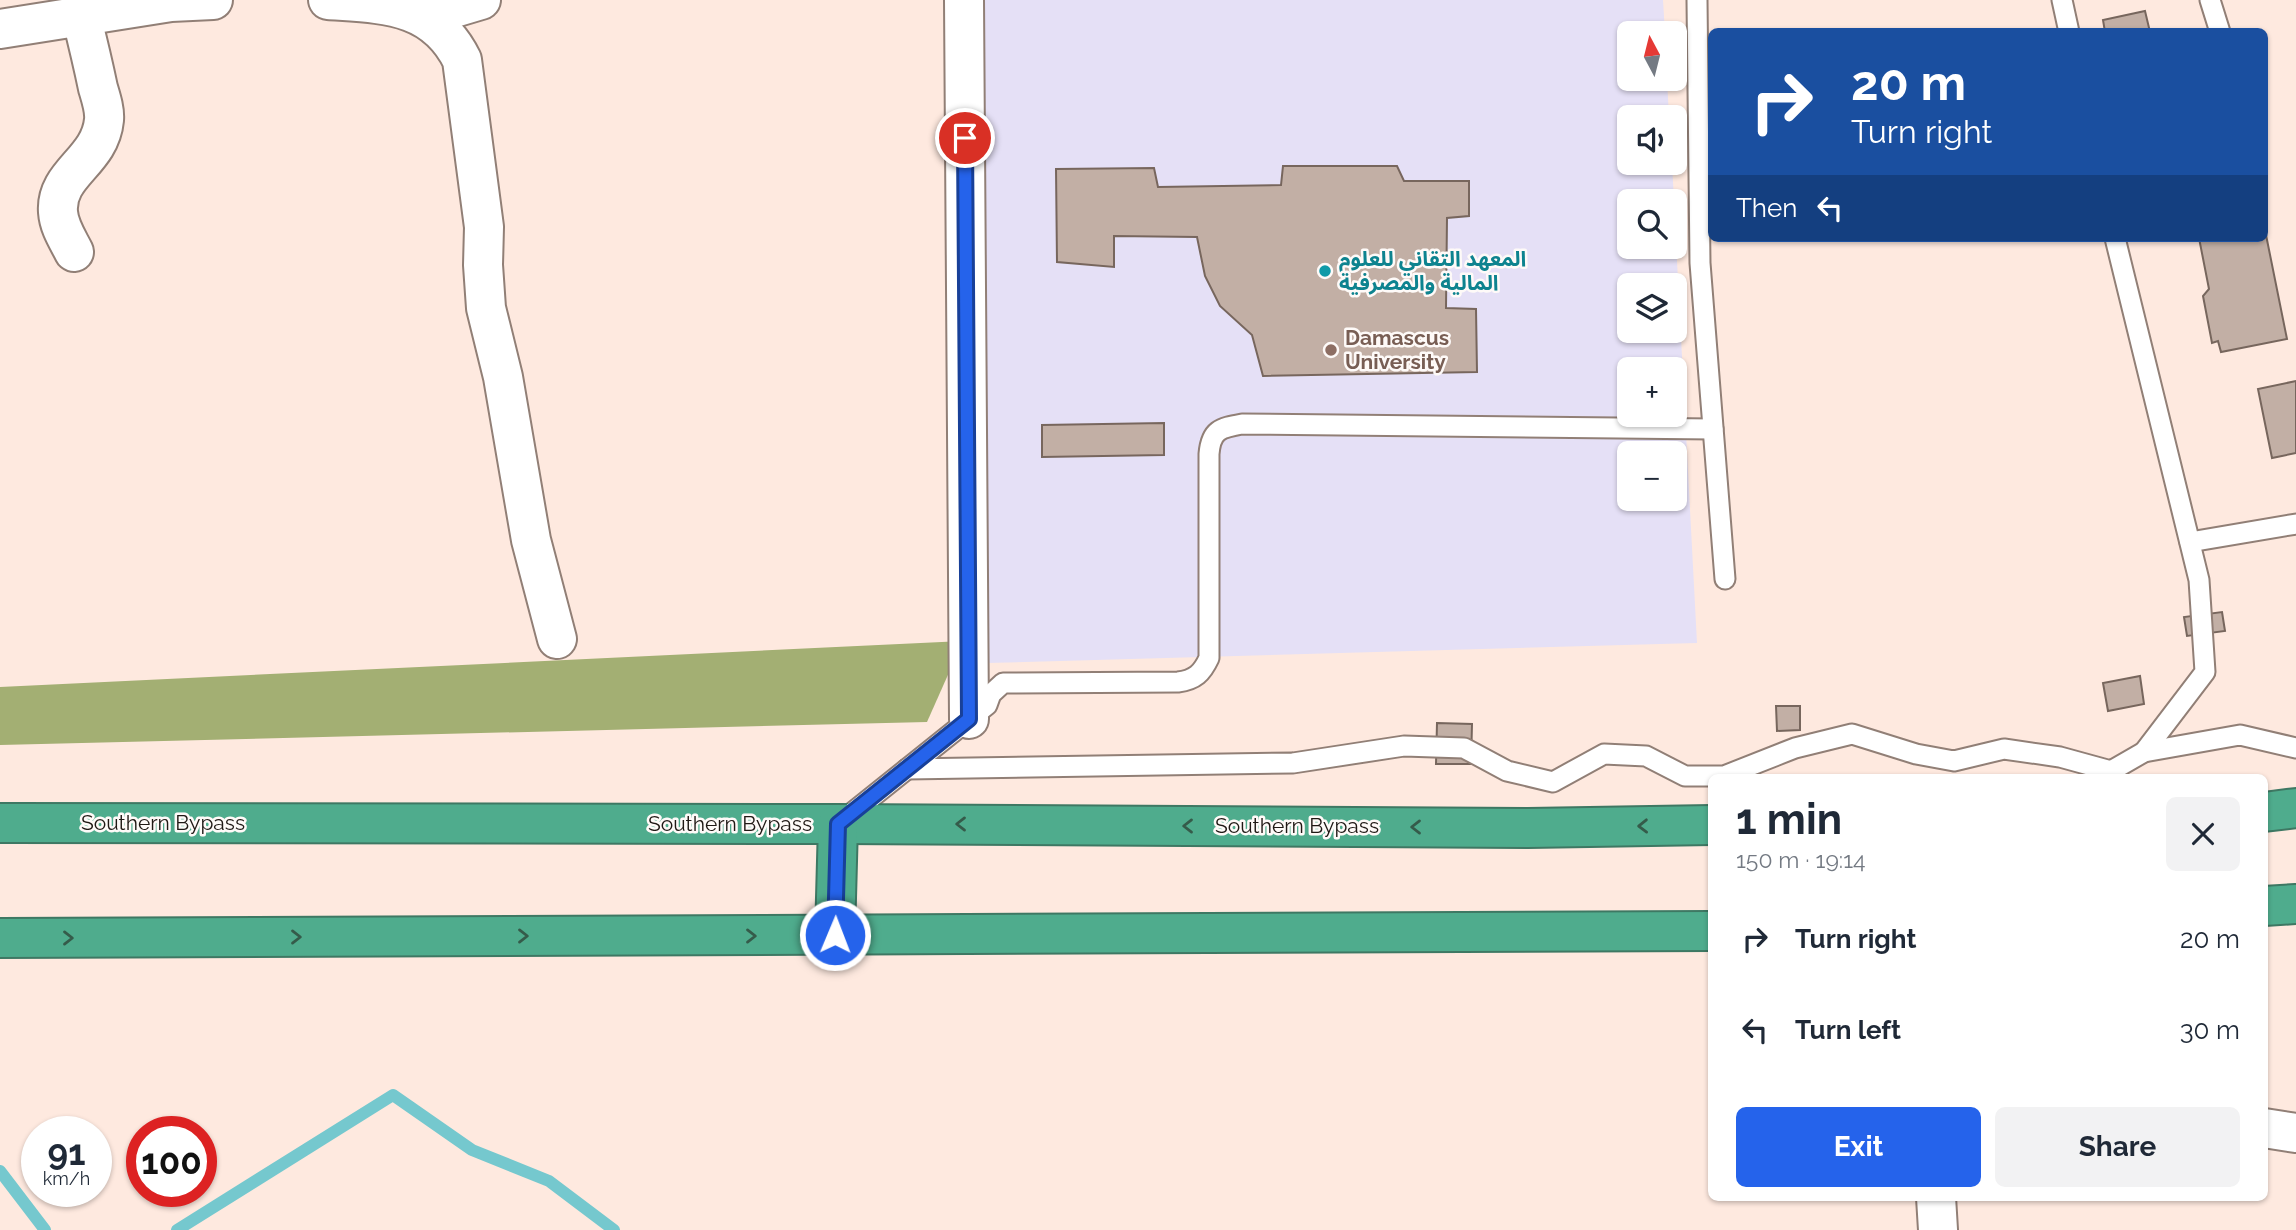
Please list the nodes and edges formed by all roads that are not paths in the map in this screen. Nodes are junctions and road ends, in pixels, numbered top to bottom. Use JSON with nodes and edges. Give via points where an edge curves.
{"nodes":[{"id":1,"x":213,"y":0,"type":"edge"},
{"id":2,"x":328,"y":0,"type":"edge"},
{"id":3,"x":481,"y":0,"type":"edge"},
{"id":4,"x":964,"y":0,"type":"edge"},
{"id":5,"x":1697,"y":0,"type":"edge"},
{"id":6,"x":2062,"y":0,"type":"edge"},
{"id":7,"x":2210,"y":0,"type":"edge"},
{"id":8,"x":407,"y":8,"type":"edge"},
{"id":9,"x":81,"y":15,"type":"junction"},
{"id":10,"x":2067,"y":28,"type":"edge"},
{"id":11,"x":2219,"y":28,"type":"edge"},
{"id":12,"x":0,"y":29,"type":"edge"},
{"id":13,"x":2116,"y":242,"type":"edge"},
{"id":14,"x":74,"y":252,"type":"dead end"},
{"id":15,"x":1713,"y":429,"type":"junction"},
{"id":16,"x":2296,"y":524,"type":"edge"},
{"id":17,"x":2190,"y":542,"type":"junction"},
{"id":18,"x":1725,"y":579,"type":"dead end"},
{"id":19,"x":557,"y":639,"type":"dead end"},
{"id":20,"x":969,"y":719,"type":"junction"},
{"id":21,"x":2296,"y":748,"type":"edge"},
{"id":22,"x":2144,"y":752,"type":"junction"},
{"id":23,"x":907,"y":769,"type":"junction"},
{"id":24,"x":1729,"y":774,"type":"edge"},
{"id":25,"x":1708,"y":776,"type":"edge"},
{"id":26,"x":2296,"y":808,"type":"edge"},
{"id":27,"x":2268,"y":812,"type":"edge"},
{"id":28,"x":0,"y":823,"type":"edge"},
{"id":29,"x":838,"y":824,"type":"junction"},
{"id":30,"x":1708,"y":825,"type":"edge"},
{"id":31,"x":2296,"y":904,"type":"edge"},
{"id":32,"x":2268,"y":906,"type":"edge"},
{"id":33,"x":1708,"y":931,"type":"edge"},
{"id":34,"x":835,"y":935,"type":"junction"},
{"id":35,"x":0,"y":938,"type":"edge"},
{"id":36,"x":2268,"y":1128,"type":"edge"},
{"id":37,"x":2296,"y":1132,"type":"edge"},
{"id":38,"x":1936,"y":1201,"type":"edge"},
{"id":39,"x":1938,"y":1230,"type":"edge"}],
"edges":[{"from":1,"to":9,"type":"street"},
{"from":2,"to":8,"type":"street"},
{"from":3,"to":8,"type":"street"},
{"from":4,"to":20,"type":"street"},
{"from":5,"to":15,"type":"lane","via":[[1700,263]]},
{"from":6,"to":10,"type":"lane"},
{"from":7,"to":11,"type":"lane"},
{"from":8,"to":19,"type":"street","via":[[455,47],[466,76],[484,227],[486,308],[503,377],[531,540]]},
{"from":9,"to":12,"type":"street"},
{"from":9,"to":14,"type":"street","via":[[105,117],[99,141],[71,174],[58,200],[61,226]]},
{"from":13,"to":17,"type":"lane"},
{"from":15,"to":18,"type":"lane"},
{"from":15,"to":20,"type":"lane","via":[[1256,424],[1221,428],[1210,439],[1209,657],[1203,670],[1191,680],[1178,682],[1003,684]]},
{"from":16,"to":17,"type":"lane"},
{"from":17,"to":22,"type":"lane","via":[[2199,580],[2204,671]]},
{"from":20,"to":23,"type":"lane"},
{"from":21,"to":22,"type":"lane","via":[[2240,735]]},
{"from":22,"to":24,"type":"lane","via":[[2111,771],[2004,749],[1954,761],[1852,734],[1795,748]]},
{"from":23,"to":25,"type":"lane","via":[[1293,762],[1404,746],[1464,748],[1507,771],[1553,782],[1604,754],[1646,756],[1685,776]]},
{"from":23,"to":29,"type":"lane"},
{"from":26,"to":27,"type":"highway"},
{"from":28,"to":29,"type":"highway","name":"Southern Bypass"},
{"from":30,"to":29,"type":"highway","name":"Southern Bypass","one_way":true},
{"from":29,"to":34,"type":"highway"},
{"from":31,"to":32,"type":"highway"},
{"from":33,"to":34,"type":"highway"},
{"from":35,"to":34,"type":"highway","one_way":true},
{"from":36,"to":37,"type":"street"},
{"from":38,"to":39,"type":"street"}]}
